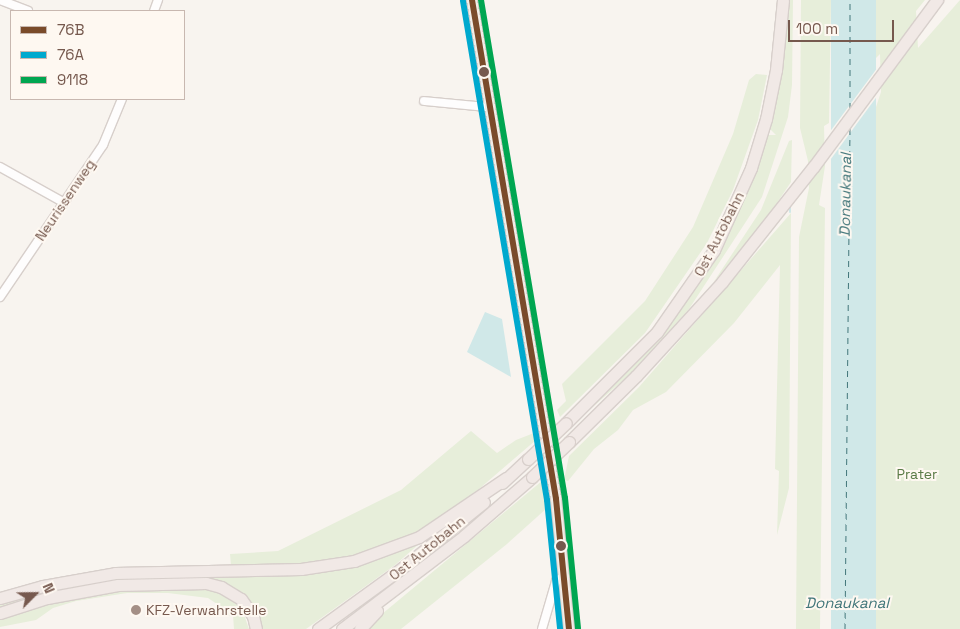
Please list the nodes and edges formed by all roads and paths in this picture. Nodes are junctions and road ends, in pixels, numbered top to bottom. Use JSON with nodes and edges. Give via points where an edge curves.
{"nodes":[{"id":1,"x":0,"y":0,"type":"edge"},
{"id":2,"x":472,"y":0,"type":"edge"},
{"id":3,"x":783,"y":0,"type":"edge"},
{"id":4,"x":937,"y":0,"type":"edge"},
{"id":5,"x":25,"y":10,"type":"edge"},
{"id":6,"x":122,"y":100,"type":"edge"},
{"id":7,"x":424,"y":101,"type":"dead end"},
{"id":8,"x":488,"y":107,"type":"junction"},
{"id":9,"x":0,"y":166,"type":"edge"},
{"id":10,"x":63,"y":202,"type":"junction"},
{"id":11,"x":0,"y":297,"type":"edge"},
{"id":12,"x":506,"y":478,"type":"junction"},
{"id":13,"x":565,"y":576,"type":"junction"},
{"id":14,"x":409,"y":580,"type":"junction"},
{"id":15,"x":0,"y":598,"type":"edge"},
{"id":16,"x":0,"y":612,"type":"edge"},
{"id":17,"x":256,"y":629,"type":"edge"},
{"id":18,"x":318,"y":629,"type":"edge"},
{"id":19,"x":342,"y":629,"type":"edge"},
{"id":20,"x":360,"y":629,"type":"edge"},
{"id":21,"x":542,"y":629,"type":"edge"},
{"id":22,"x":569,"y":629,"type":"edge"}],
"edges":[{"from":1,"to":5,"type":"street"},
{"from":2,"to":8,"type":"main road"},
{"from":3,"to":12,"type":"highway","name":"Ost Autobahn","bridge":true,"via":[[776,70],[766,119],[751,168],[714,250],[656,332]]},
{"from":4,"to":14,"type":"highway","name":"Ost Autobahn","bridge":true,"via":[[772,221],[667,343],[532,477]]},
{"from":6,"to":10,"type":"street","name":"Neurissenweg","via":[[103,145]]},
{"from":7,"to":8,"type":"street"},
{"from":8,"to":13,"type":"main road","via":[[556,499]]},
{"from":9,"to":10,"type":"street"},
{"from":10,"to":11,"type":"street","name":"Neurissenweg"},
{"from":12,"to":15,"type":"highway","via":[[419,537],[354,561],[301,569],[115,573],[52,584]]},
{"from":12,"to":18,"type":"highway","name":"Ost Autobahn","via":[[494,492],[402,568]]},
{"from":13,"to":21,"type":"street","via":[[556,581]]},
{"from":13,"to":22,"type":"main road"},
{"from":14,"to":19,"type":"highway","name":"Ost Autobahn"},
{"from":14,"to":20,"type":"highway"},
{"from":16,"to":17,"type":"highway","via":[[47,598],[110,586],[176,581],[221,587],[240,599],[253,616]]}]}
